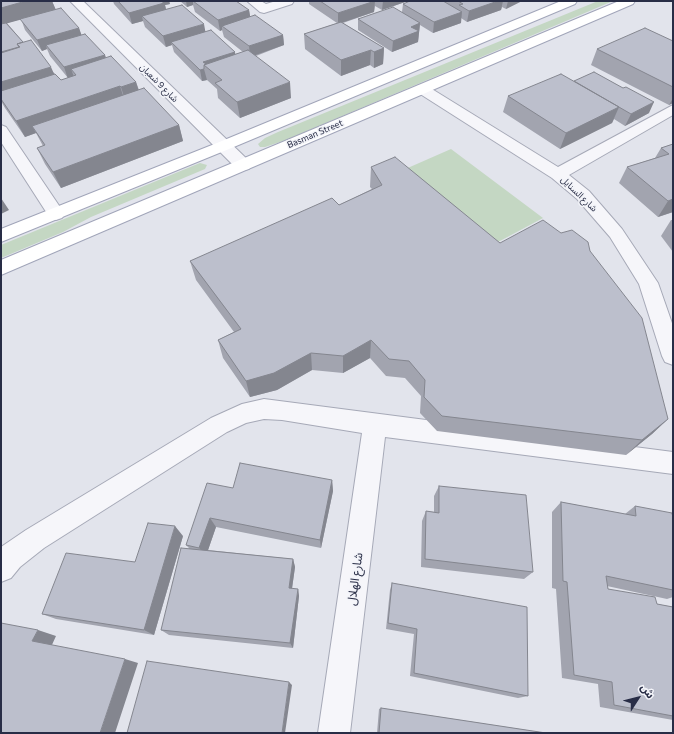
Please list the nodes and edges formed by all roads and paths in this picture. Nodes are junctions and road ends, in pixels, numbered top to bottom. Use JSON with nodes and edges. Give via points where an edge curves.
{"nodes":[{"id":1,"x":76,"y":1,"type":"edge"},
{"id":2,"x":253,"y":1,"type":"edge"},
{"id":3,"x":288,"y":1,"type":"edge"},
{"id":4,"x":571,"y":1,"type":"edge"},
{"id":5,"x":629,"y":1,"type":"edge"},
{"id":6,"x":422,"y":89,"type":"junction"},
{"id":7,"x":673,"y":109,"type":"edge"},
{"id":8,"x":1,"y":130,"type":"edge"},
{"id":9,"x":223,"y":146,"type":"junction"},
{"id":10,"x":243,"y":165,"type":"junction"},
{"id":11,"x":558,"y":174,"type":"junction"},
{"id":12,"x":56,"y":214,"type":"junction"},
{"id":13,"x":1,"y":236,"type":"edge"},
{"id":14,"x":1,"y":268,"type":"edge"},
{"id":15,"x":673,"y":356,"type":"edge"},
{"id":16,"x":375,"y":424,"type":"junction"},
{"id":17,"x":673,"y":463,"type":"edge"},
{"id":18,"x":1,"y":568,"type":"edge"},
{"id":19,"x":334,"y":733,"type":"edge"}],
"edges":[{"from":1,"to":9,"type":"street","name":"شارع 9 شعبان"},
{"from":2,"to":3,"type":"street","via":[[264,9]]},
{"from":4,"to":9,"type":"main road"},
{"from":5,"to":6,"type":"main road","name":"Basman Street"},
{"from":6,"to":10,"type":"main road","name":"Basman Street"},
{"from":6,"to":11,"type":"street","name":"شارع السنايل"},
{"from":7,"to":11,"type":"street"},
{"from":8,"to":12,"type":"street"},
{"from":9,"to":10,"type":"street","name":"شارع 9 شعبان"},
{"from":9,"to":12,"type":"main road"},
{"from":10,"to":14,"type":"main road","name":"Basman Street"},
{"from":11,"to":15,"type":"street","name":"شارع السنايل","via":[[583,195],[616,232],[648,282]]},
{"from":12,"to":13,"type":"main road"},
{"from":16,"to":17,"type":"street"},
{"from":16,"to":18,"type":"street","via":[[282,410],[264,409],[242,414],[219,425],[35,539],[10,557]]},
{"from":16,"to":19,"type":"street","name":"شارع الهلال"}]}
